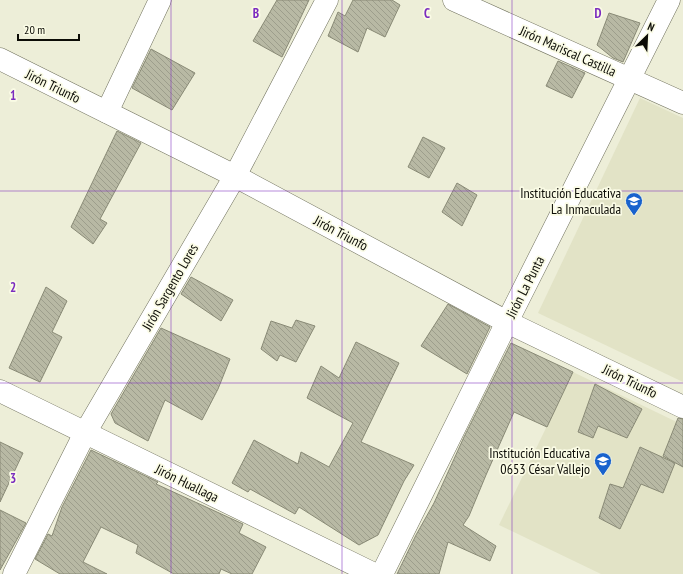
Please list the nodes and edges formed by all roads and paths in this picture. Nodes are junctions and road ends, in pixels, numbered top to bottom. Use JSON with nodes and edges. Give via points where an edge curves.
{"nodes":[{"id":1,"x":160,"y":0,"type":"edge"},
{"id":2,"x":327,"y":0,"type":"edge"},
{"id":3,"x":454,"y":0,"type":"edge"},
{"id":4,"x":669,"y":0,"type":"edge"},
{"id":5,"x":0,"y":59,"type":"edge"},
{"id":6,"x":629,"y":78,"type":"junction"},
{"id":7,"x":683,"y":103,"type":"edge"},
{"id":8,"x":107,"y":112,"type":"junction"},
{"id":9,"x":235,"y":176,"type":"junction"},
{"id":10,"x":507,"y":322,"type":"junction"},
{"id":11,"x":0,"y":391,"type":"edge"},
{"id":12,"x":683,"y":407,"type":"edge"},
{"id":13,"x":85,"y":433,"type":"junction"},
{"id":14,"x":14,"y":574,"type":"edge"},
{"id":15,"x":374,"y":574,"type":"edge"},
{"id":16,"x":382,"y":574,"type":"edge"}],
"edges":[{"from":1,"to":8,"type":"street"},
{"from":2,"to":9,"type":"street","name":"Jirón Sargento Lores"},
{"from":3,"to":6,"type":"street","name":"Jirón Mariscal Castilla"},
{"from":4,"to":6,"type":"street","name":"Jirón La Punta"},
{"from":5,"to":8,"type":"street","name":"Jirón Triunfo"},
{"from":6,"to":7,"type":"street","name":"Jirón Mariscal Castilla"},
{"from":6,"to":10,"type":"street","name":"Jirón La Punta"},
{"from":8,"to":9,"type":"street","name":"Jirón Triunfo"},
{"from":9,"to":10,"type":"street","name":"Jirón Triunfo"},
{"from":9,"to":13,"type":"street","name":"Jirón Sargento Lores"},
{"from":10,"to":12,"type":"street","name":"Jirón Triunfo"},
{"from":10,"to":16,"type":"street","name":"Jirón La Punta"},
{"from":11,"to":13,"type":"street","name":"Jirón Huallaga"},
{"from":13,"to":14,"type":"street","name":"Jirón Sargento Lores"},
{"from":13,"to":15,"type":"street","name":"Jirón Huallaga"}]}
